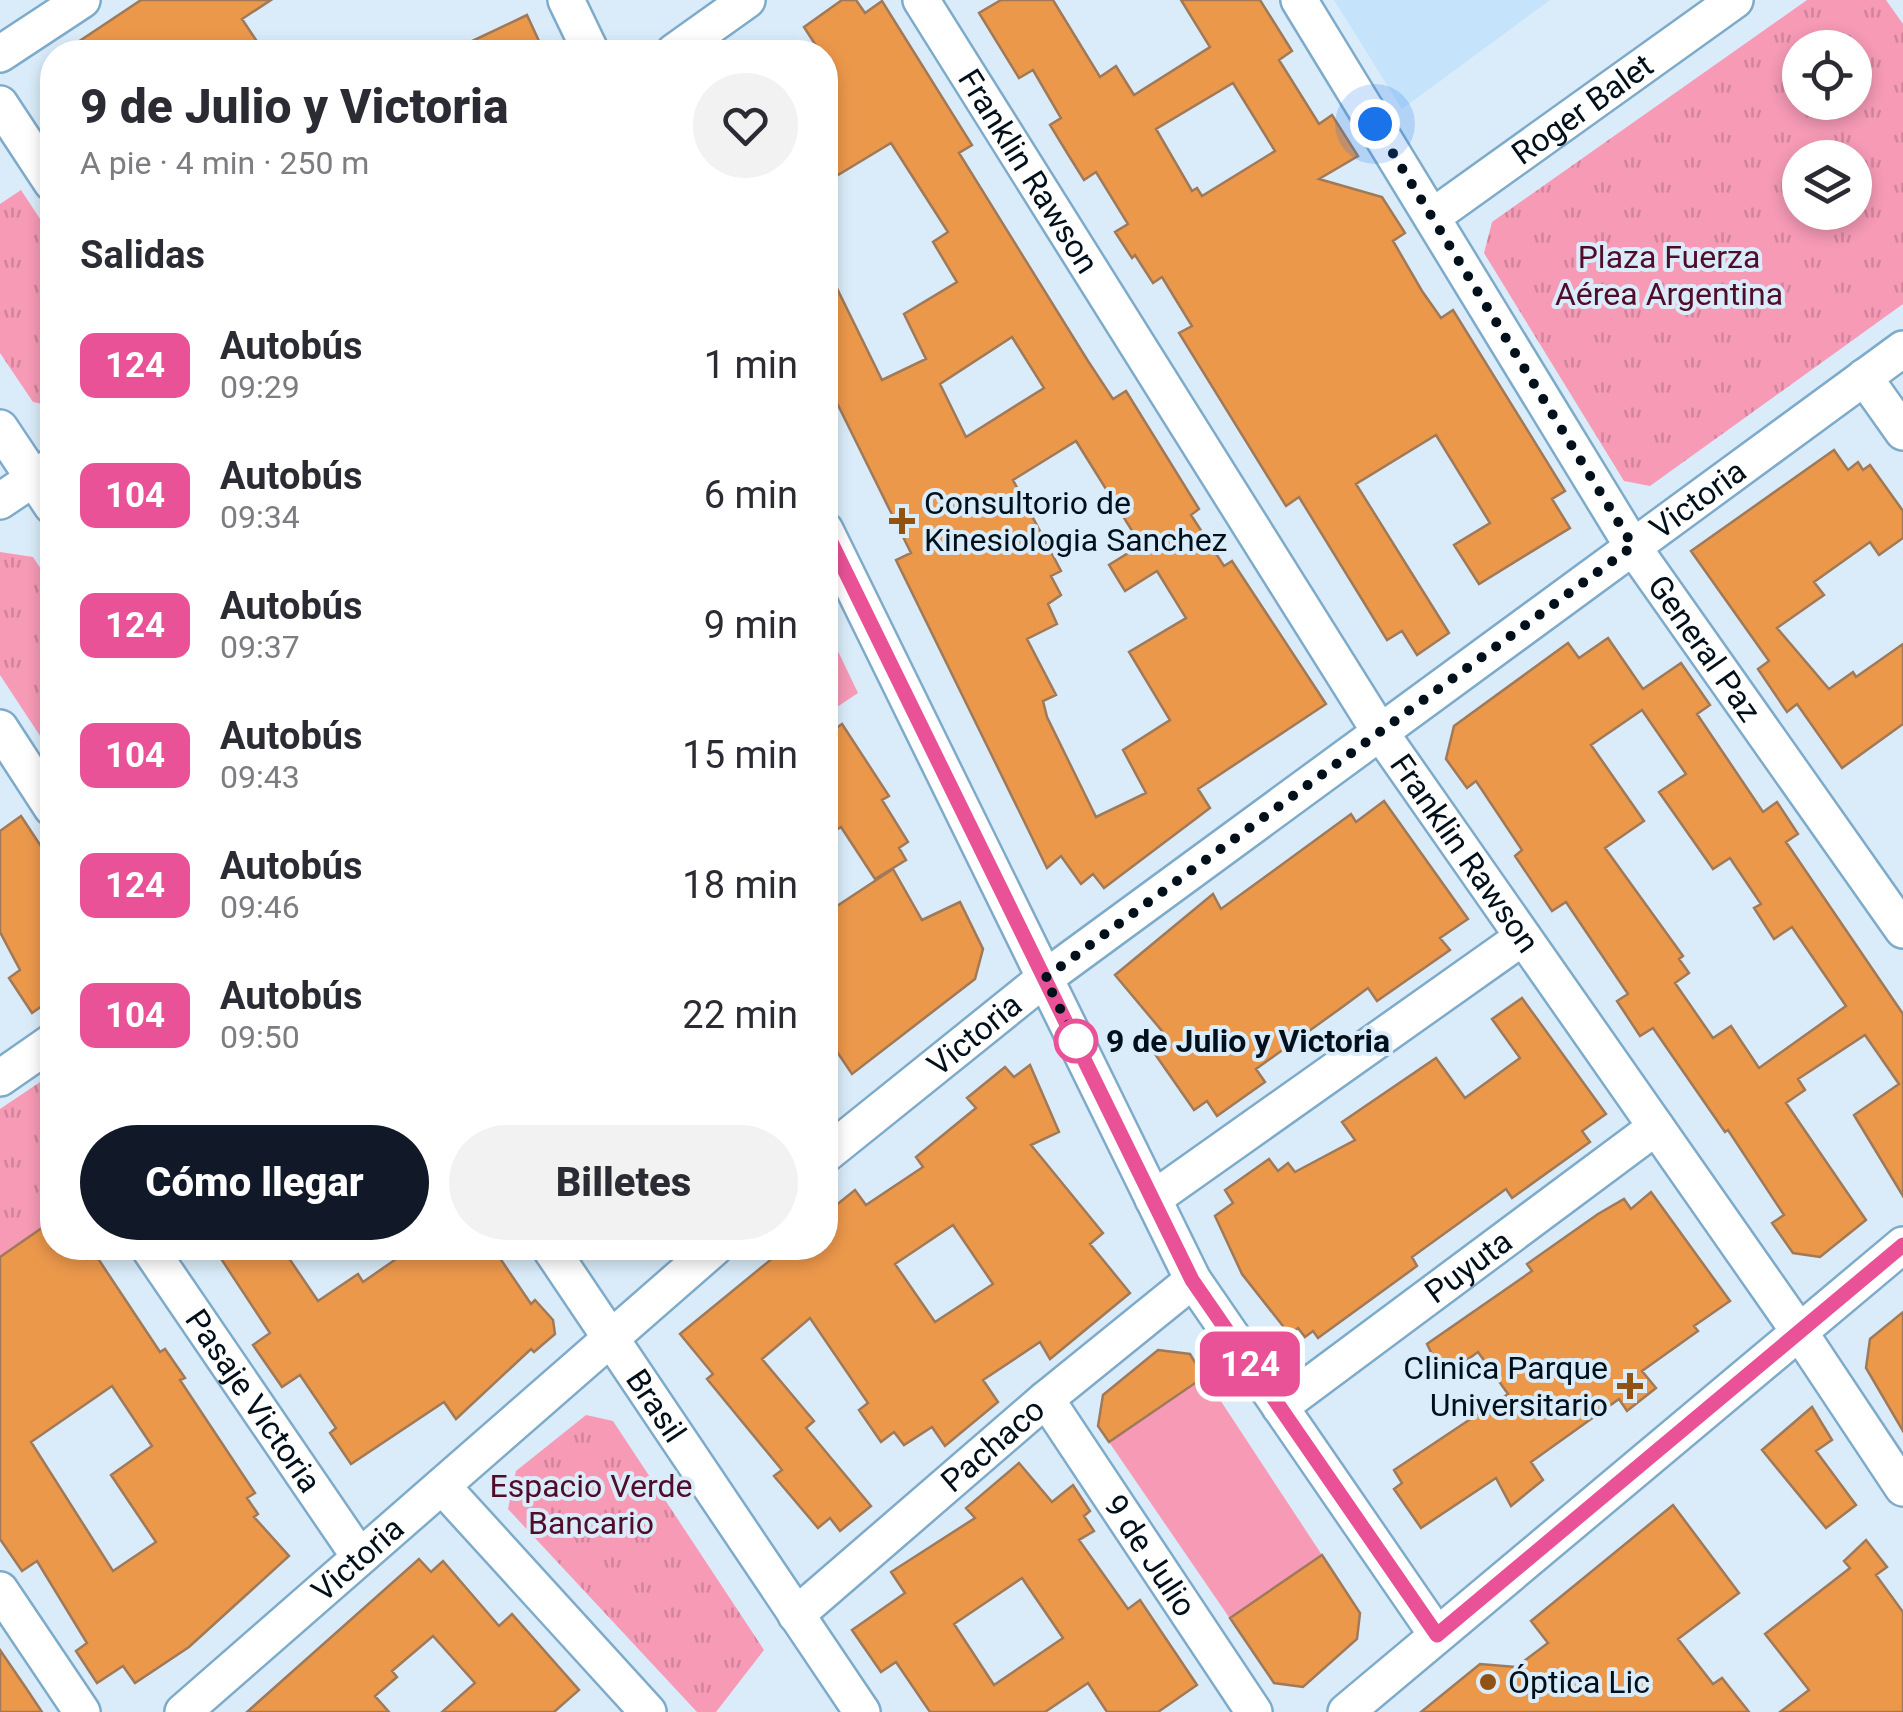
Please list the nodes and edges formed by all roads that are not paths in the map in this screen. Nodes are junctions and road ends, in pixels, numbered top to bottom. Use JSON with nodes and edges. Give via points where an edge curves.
{"nodes":[{"id":1,"x":82,"y":0,"type":"edge"},
{"id":2,"x":566,"y":0,"type":"edge"},
{"id":3,"x":747,"y":0,"type":"edge"},
{"id":4,"x":921,"y":0,"type":"edge"},
{"id":5,"x":1299,"y":0,"type":"edge"},
{"id":6,"x":1735,"y":0,"type":"edge"},
{"id":7,"x":585,"y":40,"type":"edge"},
{"id":8,"x":691,"y":40,"type":"edge"},
{"id":9,"x":0,"y":54,"type":"edge"},
{"id":10,"x":0,"y":104,"type":"edge"},
{"id":11,"x":40,"y":165,"type":"edge"},
{"id":12,"x":1432,"y":218,"type":"junction"},
{"id":13,"x":1903,"y":348,"type":"edge"},
{"id":14,"x":1864,"y":377,"type":"junction"},
{"id":15,"x":0,"y":428,"type":"edge"},
{"id":16,"x":1903,"y":432,"type":"edge"},
{"id":17,"x":40,"y":476,"type":"edge"},
{"id":18,"x":40,"y":485,"type":"edge"},
{"id":19,"x":0,"y":501,"type":"edge"},
{"id":20,"x":1633,"y":546,"type":"junction"},
{"id":21,"x":838,"y":556,"type":"edge"},
{"id":22,"x":0,"y":728,"type":"edge"},
{"id":23,"x":1380,"y":732,"type":"junction"},
{"id":24,"x":40,"y":790,"type":"edge"},
{"id":25,"x":1903,"y":930,"type":"edge"},
{"id":26,"x":1523,"y":937,"type":"junction"},
{"id":27,"x":1045,"y":978,"type":"junction"},
{"id":28,"x":40,"y":1050,"type":"edge"},
{"id":29,"x":0,"y":1078,"type":"edge"},
{"id":30,"x":1656,"y":1127,"type":"junction"},
{"id":31,"x":838,"y":1145,"type":"edge"},
{"id":32,"x":1153,"y":1200,"type":"junction"},
{"id":33,"x":1903,"y":1245,"type":"edge"},
{"id":34,"x":157,"y":1260,"type":"edge"},
{"id":35,"x":558,"y":1260,"type":"edge"},
{"id":36,"x":700,"y":1260,"type":"edge"},
{"id":37,"x":1192,"y":1280,"type":"junction"},
{"id":38,"x":1798,"y":1330,"type":"junction"},
{"id":39,"x":611,"y":1338,"type":"junction"},
{"id":40,"x":1046,"y":1399,"type":"junction"},
{"id":41,"x":1280,"y":1407,"type":"junction"},
{"id":42,"x":442,"y":1486,"type":"junction"},
{"id":43,"x":1903,"y":1488,"type":"edge"},
{"id":44,"x":358,"y":1556,"type":"junction"},
{"id":45,"x":0,"y":1590,"type":"edge"},
{"id":46,"x":796,"y":1614,"type":"junction"},
{"id":47,"x":1437,"y":1635,"type":"junction"},
{"id":48,"x":82,"y":1712,"type":"edge"},
{"id":49,"x":183,"y":1712,"type":"edge"},
{"id":50,"x":648,"y":1712,"type":"edge"},
{"id":51,"x":862,"y":1712,"type":"edge"},
{"id":52,"x":1254,"y":1712,"type":"edge"},
{"id":53,"x":1346,"y":1712,"type":"edge"}],
"edges":[{"from":1,"to":9,"type":"street"},
{"from":2,"to":7,"type":"street"},
{"from":3,"to":8,"type":"street"},
{"from":4,"to":23,"type":"street","name":"Franklin Rawson"},
{"from":5,"to":12,"type":"street","name":"General Paz"},
{"from":6,"to":12,"type":"street","name":"Roger Balet"},
{"from":10,"to":11,"type":"street"},
{"from":12,"to":20,"type":"street","name":"General Paz"},
{"from":13,"to":14,"type":"street","name":"Victoria"},
{"from":14,"to":16,"type":"street"},
{"from":14,"to":20,"type":"street","name":"Victoria"},
{"from":15,"to":17,"type":"street"},
{"from":18,"to":19,"type":"street"},
{"from":20,"to":23,"type":"street","name":"Victoria"},
{"from":20,"to":25,"type":"street","name":"General Paz"},
{"from":21,"to":27,"type":"street"},
{"from":22,"to":24,"type":"street"},
{"from":23,"to":26,"type":"street","name":"Franklin Rawson"},
{"from":23,"to":27,"type":"street","name":"Victoria"},
{"from":26,"to":30,"type":"street","name":"Franklin Rawson"},
{"from":26,"to":32,"type":"street"},
{"from":27,"to":31,"type":"street","name":"Victoria"},
{"from":27,"to":32,"type":"street"},
{"from":28,"to":29,"type":"street"},
{"from":30,"to":38,"type":"street","name":"Franklin Rawson"},
{"from":30,"to":41,"type":"street","name":"Puyuta"},
{"from":32,"to":37,"type":"street"},
{"from":33,"to":38,"type":"street"},
{"from":34,"to":44,"type":"street","name":"Pasaje Victoria"},
{"from":35,"to":39,"type":"street","name":"Brasil"},
{"from":36,"to":39,"type":"street","name":"Victoria"},
{"from":37,"to":40,"type":"street","name":"Pachaco"},
{"from":37,"to":41,"type":"street"},
{"from":38,"to":43,"type":"street","name":"Franklin Rawson"},
{"from":38,"to":47,"type":"street"},
{"from":39,"to":42,"type":"street","name":"Victoria"},
{"from":39,"to":46,"type":"street","name":"Brasil"},
{"from":40,"to":46,"type":"street","name":"Pachaco"},
{"from":40,"to":52,"type":"street","name":"9 de Julio"},
{"from":41,"to":47,"type":"street"},
{"from":42,"to":44,"type":"street","name":"Victoria"},
{"from":42,"to":50,"type":"street"},
{"from":44,"to":49,"type":"street","name":"Victoria"},
{"from":45,"to":48,"type":"street"},
{"from":46,"to":51,"type":"street","name":"Brasil"},
{"from":47,"to":53,"type":"street"}]}
